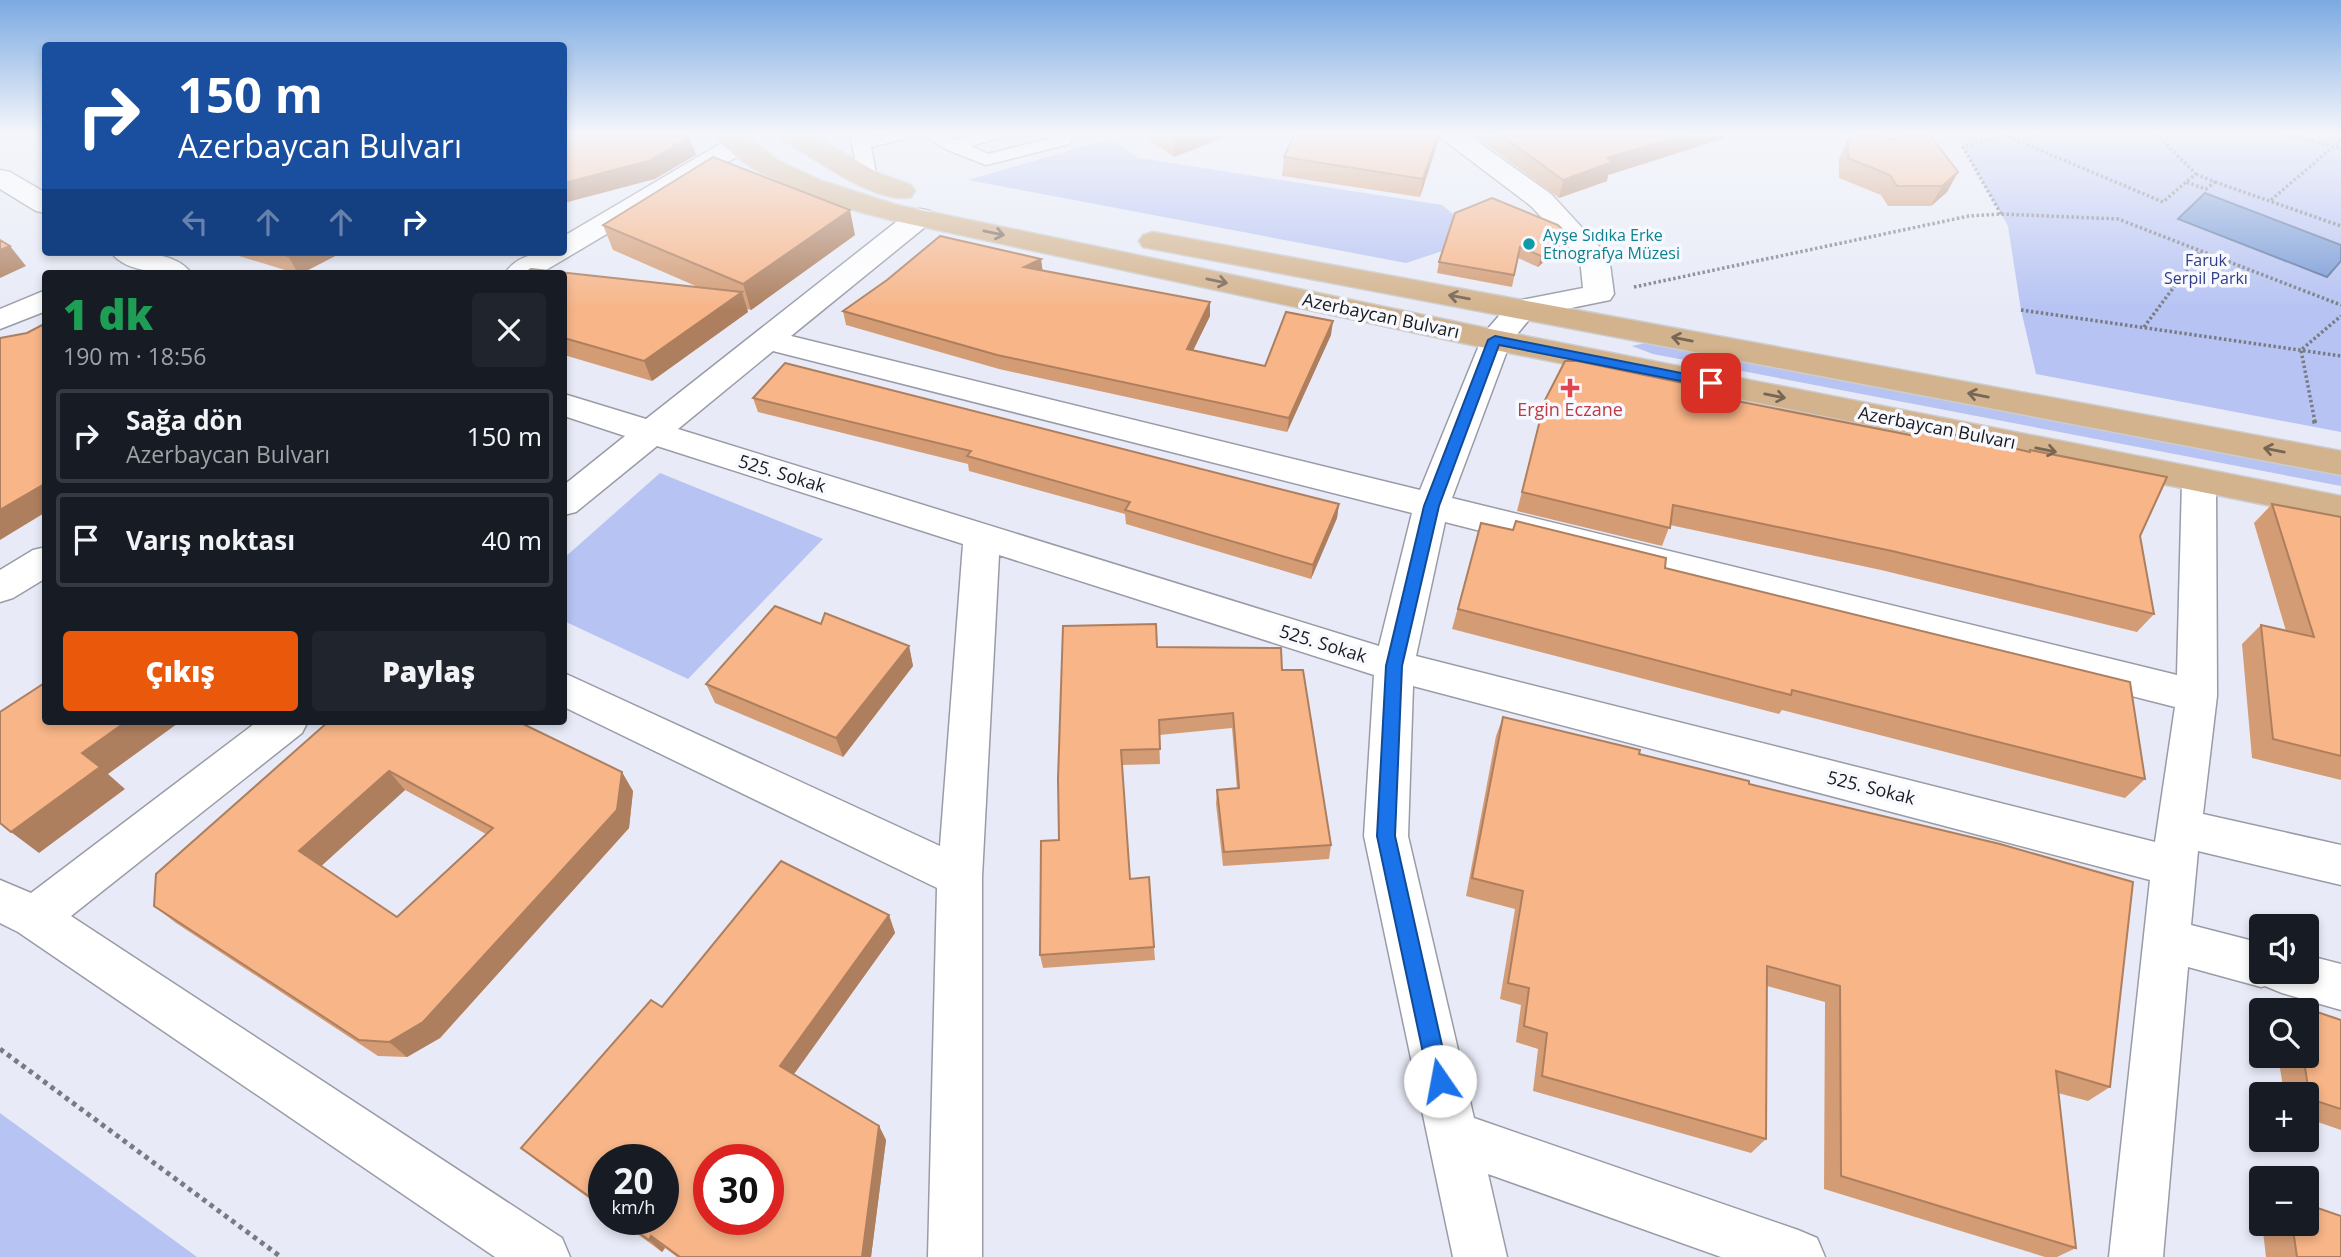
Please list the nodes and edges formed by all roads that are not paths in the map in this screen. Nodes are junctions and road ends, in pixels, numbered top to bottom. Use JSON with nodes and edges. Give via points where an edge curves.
{"nodes":[{"id":1,"x":25,"y":193,"type":"edge"},
{"id":2,"x":650,"y":193,"type":"edge"},
{"id":3,"x":830,"y":193,"type":"edge"},
{"id":4,"x":913,"y":193,"type":"edge"},
{"id":5,"x":1531,"y":193,"type":"edge"},
{"id":6,"x":42,"y":203,"type":"edge"},
{"id":7,"x":920,"y":217,"type":"junction"},
{"id":8,"x":567,"y":246,"type":"edge"},
{"id":9,"x":134,"y":256,"type":"edge"},
{"id":10,"x":141,"y":256,"type":"edge"},
{"id":11,"x":549,"y":256,"type":"edge"},
{"id":12,"x":110,"y":270,"type":"edge"},
{"id":13,"x":170,"y":270,"type":"edge"},
{"id":14,"x":525,"y":270,"type":"edge"},
{"id":15,"x":42,"y":301,"type":"edge"},
{"id":16,"x":1522,"y":309,"type":"junction"},
{"id":17,"x":0,"y":320,"type":"edge"},
{"id":18,"x":766,"y":340,"type":"junction"},
{"id":19,"x":1495,"y":340,"type":"junction"},
{"id":20,"x":567,"y":406,"type":"edge"},
{"id":21,"x":651,"y":433,"type":"junction"},
{"id":22,"x":2338,"y":462,"type":"edge"},
{"id":23,"x":2199,"y":481,"type":"junction"},
{"id":24,"x":567,"y":501,"type":"edge"},
{"id":25,"x":1432,"y":506,"type":"junction"},
{"id":26,"x":2341,"y":508,"type":"edge"},
{"id":27,"x":982,"y":537,"type":"junction"},
{"id":28,"x":42,"y":562,"type":"edge"},
{"id":29,"x":0,"y":588,"type":"edge"},
{"id":30,"x":1394,"y":666,"type":"junction"},
{"id":31,"x":567,"y":690,"type":"edge"},
{"id":32,"x":2197,"y":696,"type":"junction"},
{"id":33,"x":282,"y":725,"type":"edge"},
{"id":34,"x":2176,"y":847,"type":"junction"},
{"id":35,"x":2341,"y":865,"type":"edge"},
{"id":36,"x":960,"y":877,"type":"junction"},
{"id":37,"x":17,"y":909,"type":"edge"},
{"id":38,"x":2167,"y":940,"type":"junction"},
{"id":39,"x":2249,"y":962,"type":"edge"},
{"id":40,"x":2319,"y":981,"type":"edge"},
{"id":41,"x":2341,"y":987,"type":"edge"},
{"id":42,"x":1451,"y":1136,"type":"junction"},
{"id":43,"x":543,"y":1257,"type":"edge"},
{"id":44,"x":955,"y":1257,"type":"edge"},
{"id":45,"x":1480,"y":1257,"type":"edge"},
{"id":46,"x":1798,"y":1257,"type":"edge"},
{"id":47,"x":2136,"y":1257,"type":"edge"}],
"edges":[{"from":1,"to":6,"type":"street"},
{"from":2,"to":8,"type":"street"},
{"from":3,"to":7,"type":"main road","name":"Azerbaycan Bulvarı"},
{"from":16,"to":4,"type":"main road","name":"Azerbaycan Bulvarı","one_way":true},
{"from":5,"to":16,"type":"street","via":[[1594,257],[1599,294]]},
{"from":7,"to":18,"type":"street"},
{"from":7,"to":19,"type":"main road","name":"Azerbaycan Bulvarı","one_way":true},
{"from":9,"to":12,"type":"street"},
{"from":10,"to":13,"type":"street"},
{"from":11,"to":14,"type":"street"},
{"from":15,"to":17,"type":"street"},
{"from":16,"to":19,"type":"street"},
{"from":22,"to":16,"type":"main road","name":"Azerbaycan Bulvarı","one_way":true},
{"from":18,"to":21,"type":"street"},
{"from":18,"to":25,"type":"street"},
{"from":19,"to":23,"type":"main road","name":"Azerbaycan Bulvarı","one_way":true},
{"from":19,"to":25,"type":"street"},
{"from":20,"to":21,"type":"street","name":"525. Sokak"},
{"from":21,"to":24,"type":"street"},
{"from":21,"to":27,"type":"street","name":"525. Sokak"},
{"from":23,"to":26,"type":"main road","name":"Azerbaycan Bulvarı"},
{"from":23,"to":32,"type":"street"},
{"from":25,"to":30,"type":"street"},
{"from":25,"to":32,"type":"street"},
{"from":27,"to":30,"type":"street","name":"525. Sokak"},
{"from":27,"to":36,"type":"street"},
{"from":28,"to":29,"type":"street"},
{"from":30,"to":34,"type":"street","name":"525. Sokak"},
{"from":30,"to":42,"type":"street","via":[[1386,836]]},
{"from":31,"to":36,"type":"street"},
{"from":32,"to":34,"type":"street"},
{"from":33,"to":37,"type":"street"},
{"from":34,"to":35,"type":"street","name":"525. Sokak"},
{"from":34,"to":38,"type":"street"},
{"from":36,"to":44,"type":"street"},
{"from":37,"to":43,"type":"street"},
{"from":38,"to":39,"type":"street"},
{"from":38,"to":47,"type":"street"},
{"from":40,"to":41,"type":"street"},
{"from":42,"to":45,"type":"street"},
{"from":42,"to":46,"type":"street"}]}
